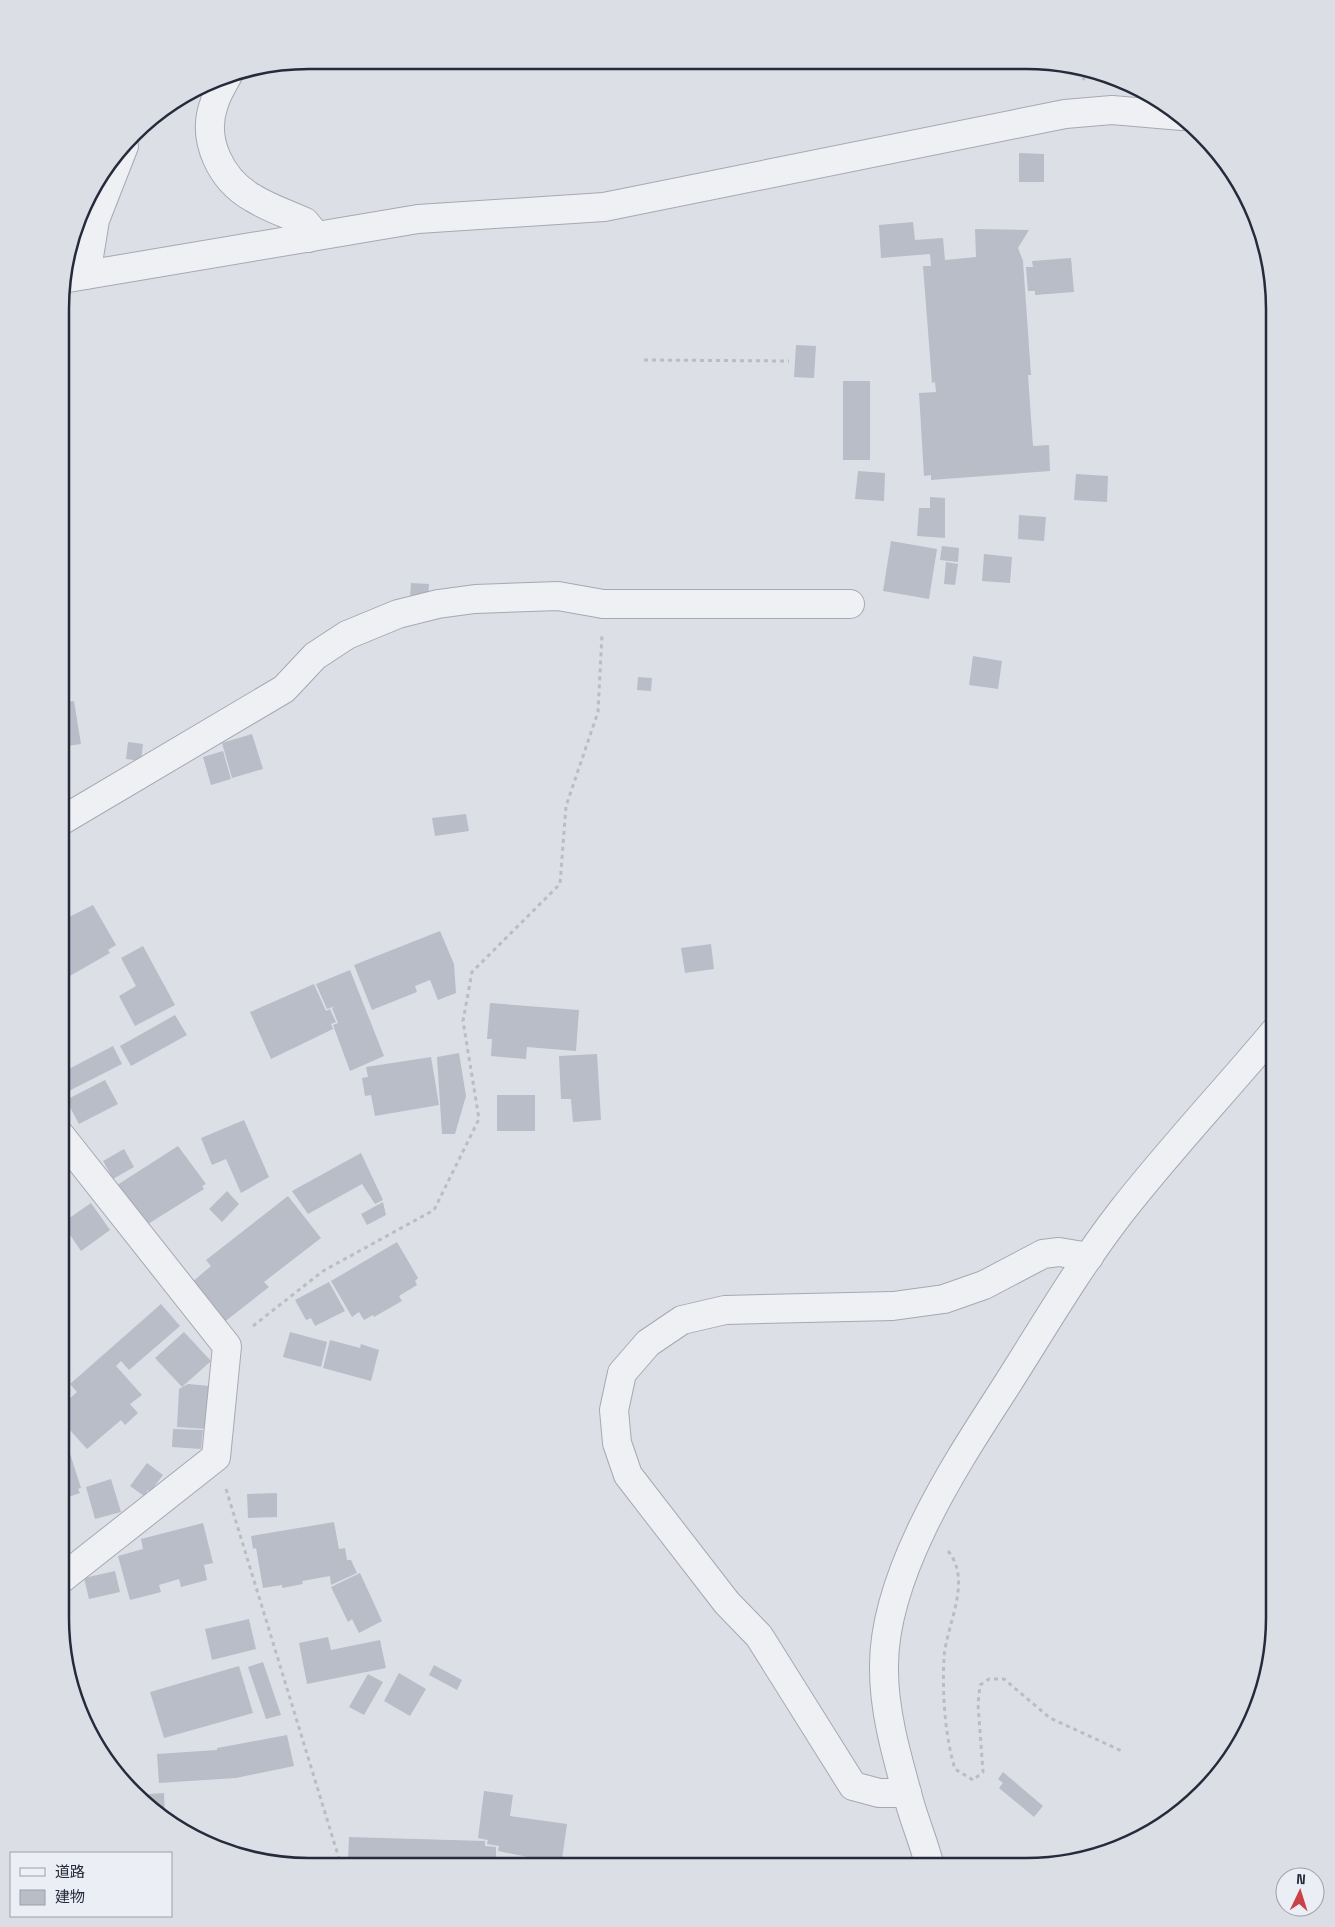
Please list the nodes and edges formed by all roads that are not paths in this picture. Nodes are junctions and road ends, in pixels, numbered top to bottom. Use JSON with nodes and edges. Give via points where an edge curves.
{"nodes":[{"id":1,"x":223,"y":84,"type":"edge"},
{"id":2,"x":1168,"y":115,"type":"edge"},
{"id":3,"x":117,"y":163,"type":"edge"},
{"id":4,"x":309,"y":238,"type":"junction"},
{"id":5,"x":74,"y":277,"type":"edge"},
{"id":6,"x":850,"y":604,"type":"dead end"},
{"id":7,"x":69,"y":816,"type":"edge"},
{"id":8,"x":1266,"y":1041,"type":"edge"},
{"id":9,"x":69,"y":1146,"type":"edge"},
{"id":10,"x":1089,"y":1257,"type":"junction"},
{"id":11,"x":69,"y":1573,"type":"edge"},
{"id":12,"x":907,"y":1793,"type":"junction"},
{"id":13,"x":927,"y":1858,"type":"edge"}],
"edges":[{"from":1,"to":4,"type":"street","via":[[213,104],[210,122],[210,144],[219,165],[252,198],[305,222],[310,228]]},
{"from":2,"to":4,"type":"street","via":[[1112,110],[1065,114],[604,207],[418,220]]},
{"from":3,"to":5,"type":"street"},
{"from":4,"to":5,"type":"street"},
{"from":6,"to":7,"type":"street","via":[[603,604],[558,596],[475,599],[398,614],[347,635],[315,656],[284,689]]},
{"from":8,"to":10,"type":"street","via":[[1147,1179]]},
{"from":9,"to":11,"type":"street","via":[[227,1346],[216,1457]]},
{"from":10,"to":12,"type":"street","via":[[937,1498],[891,1612],[884,1668],[888,1719]]},
{"from":10,"to":12,"type":"street","via":[[1059,1252],[1043,1254],[984,1285],[944,1299],[893,1306],[725,1310],[682,1320],[648,1343],[622,1373],[614,1410],[617,1443],[628,1475],[727,1603],[759,1636],[853,1786],[879,1793]]},
{"from":12,"to":13,"type":"street"}]}
